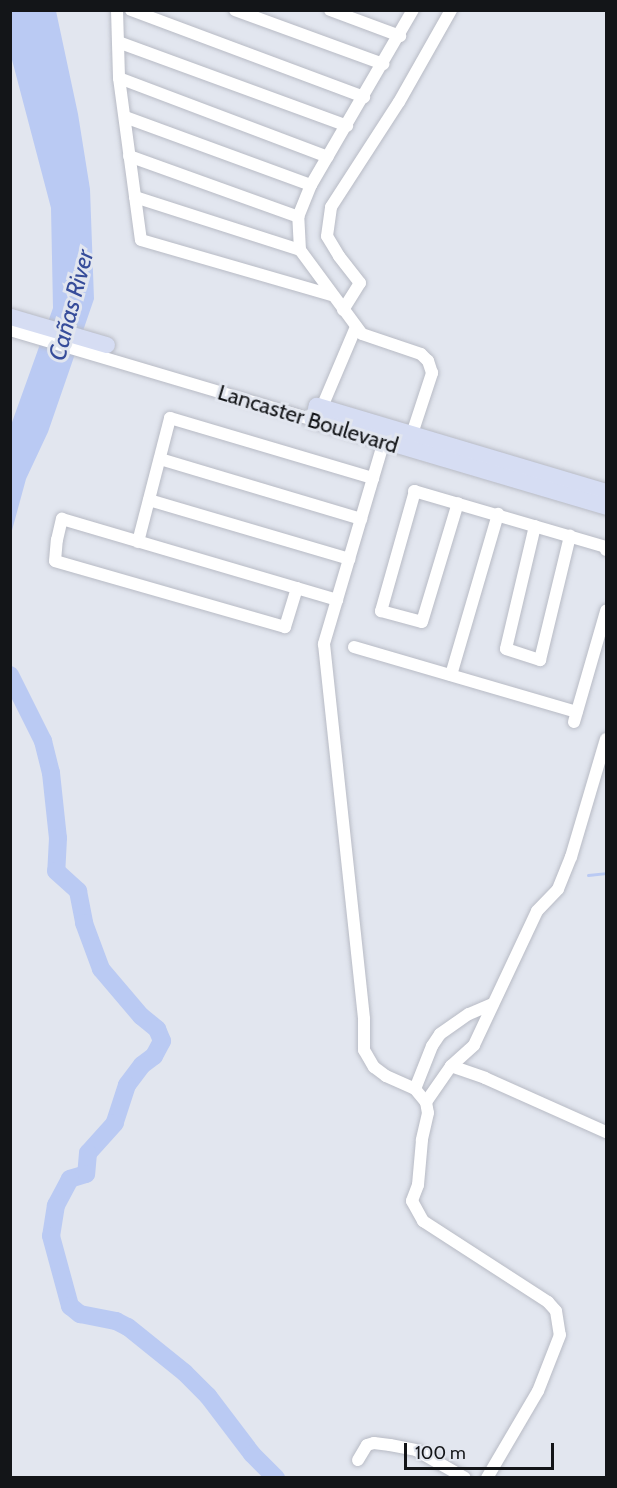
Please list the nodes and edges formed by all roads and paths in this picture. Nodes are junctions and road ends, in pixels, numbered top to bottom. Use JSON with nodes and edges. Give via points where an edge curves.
{"nodes":[{"id":1,"x":117,"y":10,"type":"edge"},
{"id":2,"x":131,"y":10,"type":"edge"},
{"id":3,"x":236,"y":10,"type":"edge"},
{"id":4,"x":330,"y":10,"type":"edge"},
{"id":5,"x":413,"y":10,"type":"edge"},
{"id":6,"x":451,"y":10,"type":"edge"},
{"id":7,"x":400,"y":36,"type":"junction"},
{"id":8,"x":118,"y":42,"type":"junction"},
{"id":9,"x":383,"y":64,"type":"junction"},
{"id":10,"x":119,"y":78,"type":"junction"},
{"id":11,"x":364,"y":97,"type":"junction"},
{"id":12,"x":125,"y":117,"type":"junction"},
{"id":13,"x":347,"y":126,"type":"junction"},
{"id":14,"x":129,"y":156,"type":"junction"},
{"id":15,"x":328,"y":157,"type":"junction"},
{"id":16,"x":311,"y":185,"type":"junction"},
{"id":17,"x":135,"y":197,"type":"junction"},
{"id":18,"x":298,"y":217,"type":"junction"},
{"id":19,"x":300,"y":250,"type":"junction"},
{"id":20,"x":331,"y":295,"type":"junction"},
{"id":21,"x":343,"y":310,"type":"junction"},
{"id":22,"x":11,"y":317,"type":"edge"},
{"id":23,"x":356,"y":327,"type":"junction"},
{"id":24,"x":10,"y":330,"type":"edge"},
{"id":25,"x":105,"y":351,"type":"junction"},
{"id":26,"x":317,"y":411,"type":"junction"},
{"id":27,"x":384,"y":441,"type":"junction"},
{"id":28,"x":409,"y":441,"type":"junction"},
{"id":29,"x":160,"y":459,"type":"junction"},
{"id":30,"x":373,"y":478,"type":"junction"},
{"id":31,"x":606,"y":492,"type":"edge"},
{"id":32,"x":149,"y":500,"type":"junction"},
{"id":33,"x":458,"y":503,"type":"junction"},
{"id":34,"x":606,"y":507,"type":"edge"},
{"id":35,"x":498,"y":514,"type":"junction"},
{"id":36,"x":361,"y":519,"type":"junction"},
{"id":37,"x":535,"y":526,"type":"junction"},
{"id":38,"x":570,"y":536,"type":"junction"},
{"id":39,"x":138,"y":542,"type":"junction"},
{"id":40,"x":606,"y":550,"type":"edge"},
{"id":41,"x":349,"y":560,"type":"junction"},
{"id":42,"x":297,"y":588,"type":"junction"},
{"id":43,"x":337,"y":600,"type":"junction"},
{"id":44,"x":606,"y":611,"type":"edge"},
{"id":45,"x":603,"y":632,"type":"edge"},
{"id":46,"x":354,"y":647,"type":"dead end"},
{"id":47,"x":451,"y":675,"type":"junction"},
{"id":48,"x":606,"y":740,"type":"edge"},
{"id":49,"x":493,"y":1004,"type":"junction"},
{"id":50,"x":451,"y":1066,"type":"junction"},
{"id":51,"x":415,"y":1089,"type":"junction"},
{"id":52,"x":426,"y":1102,"type":"junction"},
{"id":53,"x":606,"y":1132,"type":"edge"},
{"id":54,"x":358,"y":1460,"type":"dead end"},
{"id":55,"x":451,"y":1473,"type":"edge"},
{"id":56,"x":465,"y":1478,"type":"edge"},
{"id":57,"x":488,"y":1478,"type":"edge"}],
"edges":[{"from":1,"to":8,"type":"street"},
{"from":2,"to":11,"type":"street"},
{"from":3,"to":9,"type":"street"},
{"from":4,"to":7,"type":"street"},
{"from":5,"to":7,"type":"street"},
{"from":6,"to":21,"type":"street","via":[[399,102],[331,207],[327,236],[360,283]]},
{"from":7,"to":9,"type":"street"},
{"from":8,"to":10,"type":"street"},
{"from":8,"to":13,"type":"street"},
{"from":9,"to":11,"type":"street"},
{"from":10,"to":12,"type":"street"},
{"from":10,"to":15,"type":"street"},
{"from":11,"to":13,"type":"street"},
{"from":12,"to":14,"type":"street"},
{"from":12,"to":16,"type":"street"},
{"from":13,"to":15,"type":"street"},
{"from":14,"to":17,"type":"street"},
{"from":14,"to":18,"type":"street"},
{"from":15,"to":16,"type":"street"},
{"from":16,"to":18,"type":"street"},
{"from":17,"to":19,"type":"street"},
{"from":17,"to":20,"type":"street","via":[[141,240]]},
{"from":18,"to":19,"type":"street"},
{"from":19,"to":20,"type":"street"},
{"from":20,"to":21,"type":"street"},
{"from":21,"to":23,"type":"street"},
{"from":22,"to":25,"type":"street","name":"Lancaster Boulevard"},
{"from":23,"to":26,"type":"street"},
{"from":23,"to":28,"type":"street","via":[[362,334],[421,354],[428,361],[432,373]]},
{"from":24,"to":25,"type":"street","name":"Lancaster Boulevard"},
{"from":25,"to":26,"type":"street","name":"Lancaster Boulevard"},
{"from":26,"to":27,"type":"street","name":"Lancaster Boulevard"},
{"from":26,"to":28,"type":"street","name":"Lancaster Boulevard"},
{"from":27,"to":28,"type":"street","name":"Lancaster Boulevard"},
{"from":27,"to":30,"type":"street"},
{"from":28,"to":31,"type":"street","name":"Lancaster Boulevard"},
{"from":28,"to":34,"type":"street","name":"Lancaster Boulevard"},
{"from":29,"to":30,"type":"street","via":[[170,418]]},
{"from":29,"to":32,"type":"street"},
{"from":29,"to":36,"type":"street"},
{"from":30,"to":36,"type":"street"},
{"from":32,"to":39,"type":"street"},
{"from":32,"to":41,"type":"street"},
{"from":33,"to":33,"type":"street","via":[[415,491],[381,611],[422,622]]},
{"from":33,"to":35,"type":"street"},
{"from":35,"to":37,"type":"street"},
{"from":35,"to":47,"type":"street"},
{"from":36,"to":41,"type":"street"},
{"from":37,"to":38,"type":"street"},
{"from":37,"to":38,"type":"street","via":[[506,649],[540,660]]},
{"from":38,"to":40,"type":"street"},
{"from":39,"to":42,"type":"street"},
{"from":39,"to":42,"type":"street","via":[[62,519],[55,561],[285,627]]},
{"from":41,"to":43,"type":"street"},
{"from":42,"to":43,"type":"street"},
{"from":43,"to":51,"type":"street","via":[[324,644],[364,1050],[374,1067]]},
{"from":44,"to":45,"type":"street"},
{"from":45,"to":47,"type":"street","via":[[575,717]]},
{"from":46,"to":47,"type":"street"},
{"from":48,"to":49,"type":"street","via":[[558,889],[537,911]]},
{"from":49,"to":50,"type":"street","via":[[474,1046]]},
{"from":49,"to":51,"type":"street","via":[[469,1014],[440,1034]]},
{"from":50,"to":52,"type":"street"},
{"from":50,"to":53,"type":"street"},
{"from":51,"to":52,"type":"street"},
{"from":52,"to":57,"type":"street","via":[[428,1113],[418,1185],[412,1201],[423,1221],[529,1289],[556,1311],[560,1335],[538,1392]]},
{"from":54,"to":55,"type":"street","via":[[367,1445],[374,1443],[417,1450]]},
{"from":55,"to":56,"type":"street"}]}
